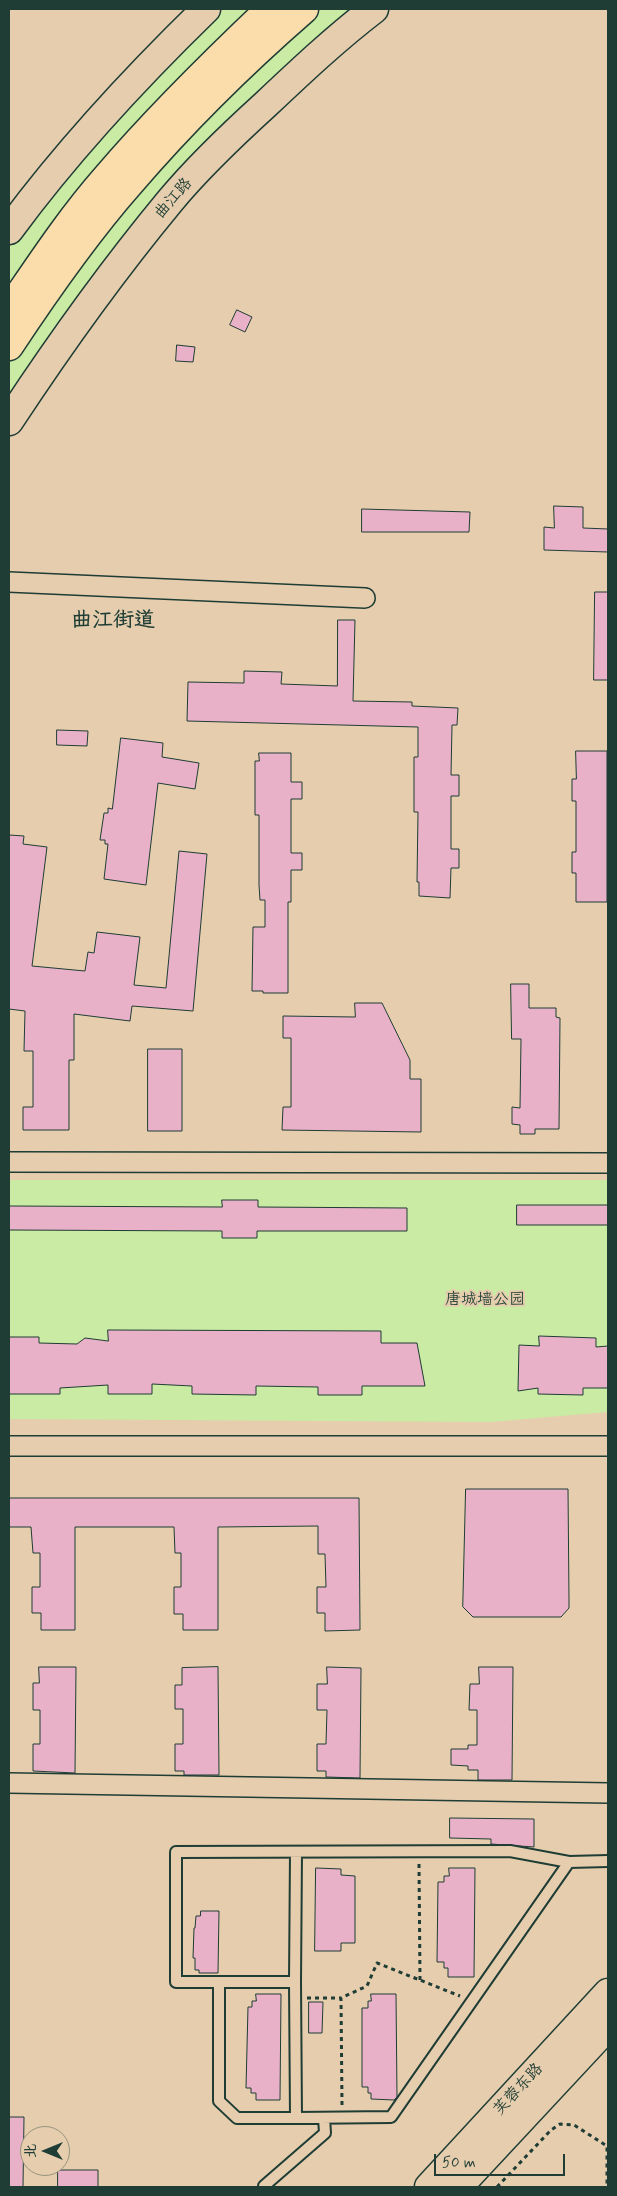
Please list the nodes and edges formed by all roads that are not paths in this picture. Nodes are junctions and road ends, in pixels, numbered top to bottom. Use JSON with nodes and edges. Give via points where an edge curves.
{"nodes":[{"id":1,"x":206,"y":9,"type":"edge"},
{"id":2,"x":270,"y":9,"type":"edge"},
{"id":3,"x":304,"y":9,"type":"edge"},
{"id":4,"x":374,"y":9,"type":"edge"},
{"id":5,"x":9,"y":230,"type":"edge"},
{"id":6,"x":9,"y":310,"type":"edge"},
{"id":7,"x":9,"y":346,"type":"edge"},
{"id":8,"x":9,"y":421,"type":"edge"},
{"id":9,"x":9,"y":582,"type":"edge"},
{"id":10,"x":365,"y":598,"type":"dead end"},
{"id":11,"x":9,"y":1162,"type":"edge"},
{"id":12,"x":608,"y":1163,"type":"edge"},
{"id":13,"x":9,"y":1446,"type":"edge"},
{"id":14,"x":608,"y":1446,"type":"edge"},
{"id":15,"x":9,"y":1783,"type":"edge"},
{"id":16,"x":608,"y":1793,"type":"edge"},
{"id":17,"x":296,"y":1852,"type":"junction"},
{"id":18,"x":608,"y":1861,"type":"edge"},
{"id":19,"x":569,"y":1862,"type":"junction"},
{"id":20,"x":219,"y":1982,"type":"junction"},
{"id":21,"x":295,"y":1982,"type":"junction"},
{"id":22,"x":608,"y":1993,"type":"edge"},
{"id":23,"x":608,"y":2026,"type":"edge"},
{"id":24,"x":296,"y":2118,"type":"junction"},
{"id":25,"x":324,"y":2118,"type":"junction"},
{"id":26,"x":264,"y":2186,"type":"dead end"},
{"id":27,"x":429,"y":2187,"type":"edge"},
{"id":28,"x":458,"y":2187,"type":"edge"}],
"edges":[{"from":1,"to":5,"type":"main road","via":[[82,138]]},
{"from":2,"to":6,"type":"highway","via":[[161,116],[105,180],[47,254]]},
{"from":3,"to":7,"type":"highway","via":[[198,109],[129,184],[63,266]]},
{"from":4,"to":8,"type":"main road","name":"曲江路","via":[[227,140],[172,199],[43,369]]},
{"from":9,"to":10,"type":"street"},
{"from":11,"to":12,"type":"street"},
{"from":13,"to":14,"type":"street"},
{"from":15,"to":16,"type":"street"},
{"from":17,"to":19,"type":"lane","via":[[510,1851]]},
{"from":17,"to":20,"type":"lane","via":[[176,1852],[176,1982]]},
{"from":17,"to":21,"type":"lane"},
{"from":18,"to":19,"type":"lane"},
{"from":19,"to":25,"type":"lane","via":[[391,2118]]},
{"from":20,"to":21,"type":"lane"},
{"from":20,"to":24,"type":"lane","via":[[219,2101],[238,2118]]},
{"from":21,"to":24,"type":"lane"},
{"from":22,"to":27,"type":"main road","name":"芙蓉东路"},
{"from":23,"to":28,"type":"main road","name":"芙蓉东路"},
{"from":24,"to":25,"type":"lane"},
{"from":25,"to":26,"type":"lane","via":[[325,2133]]}]}
